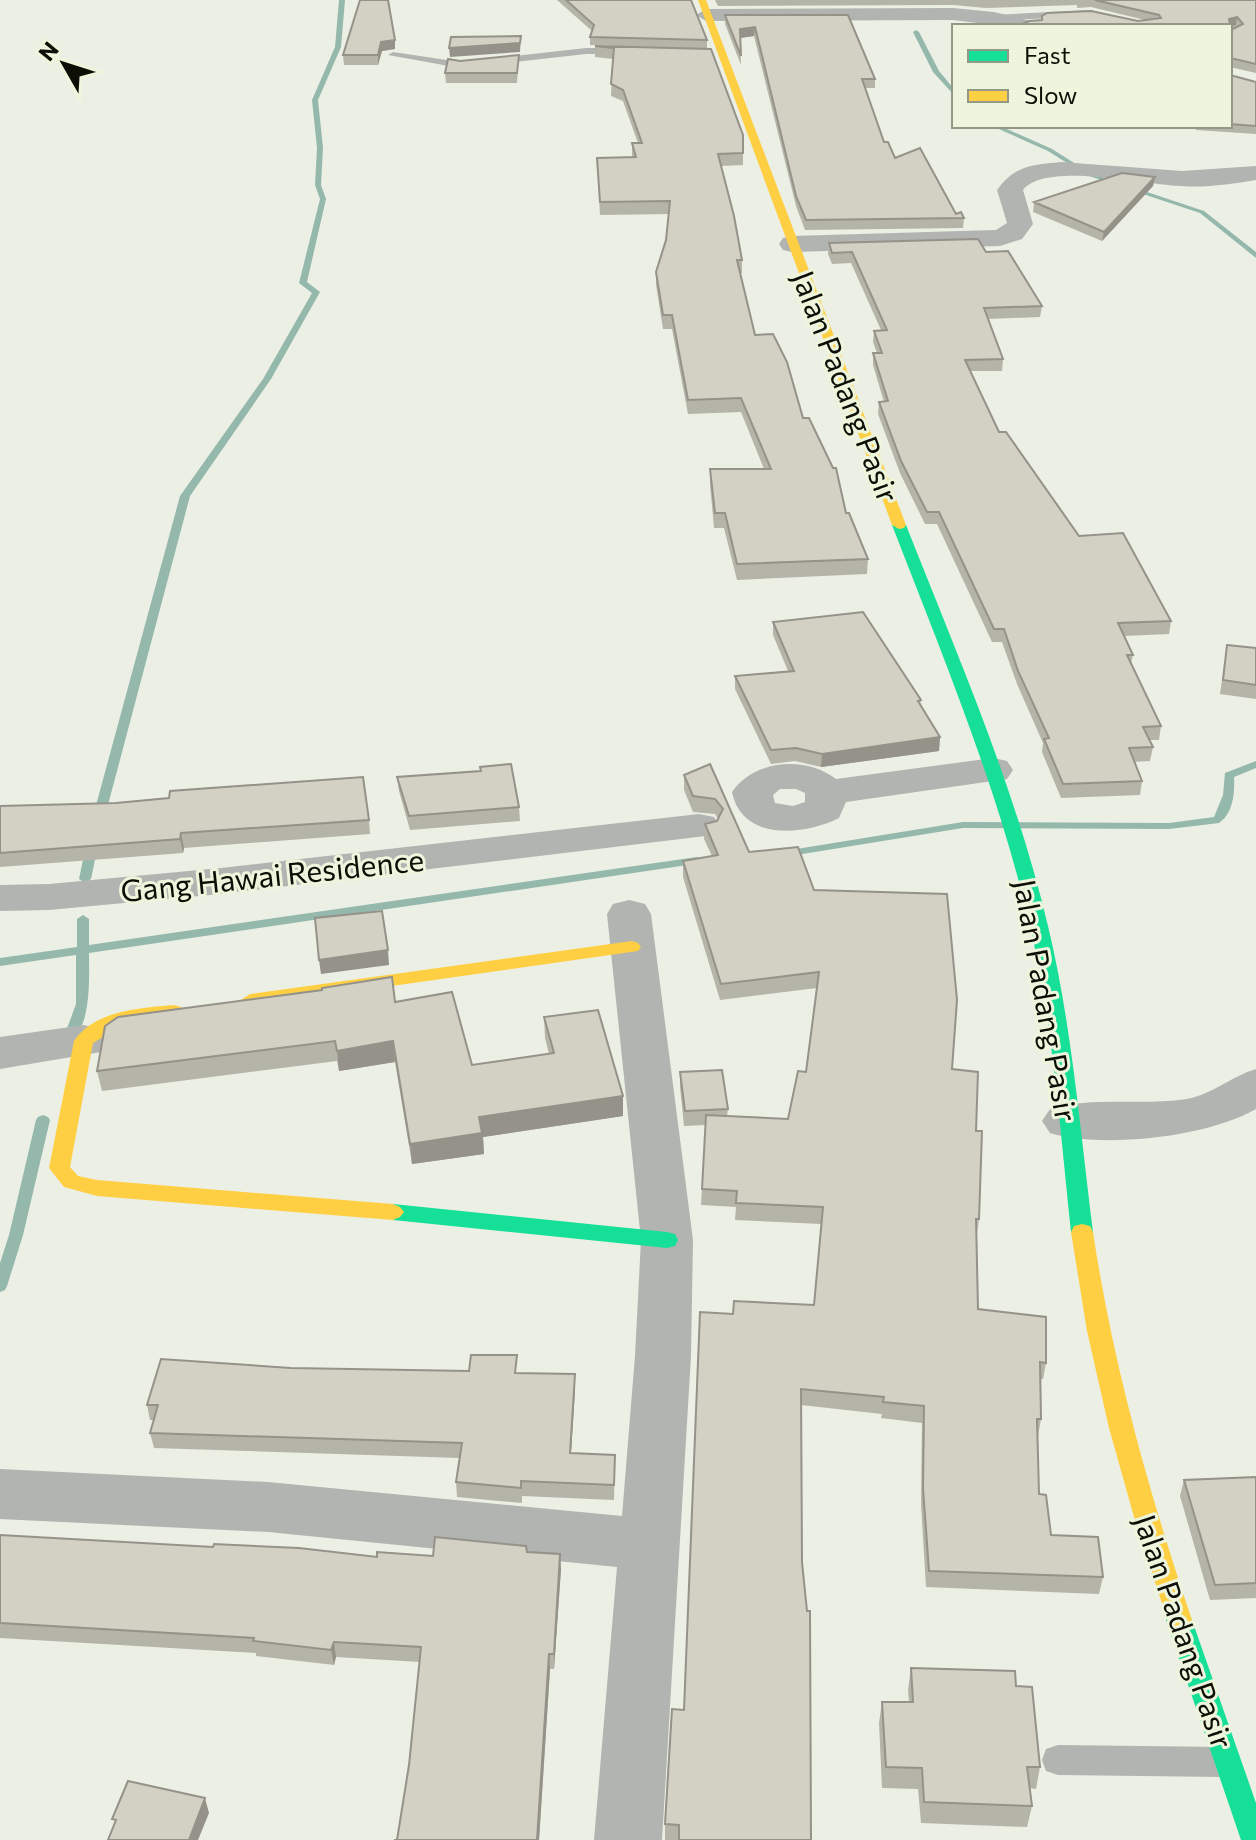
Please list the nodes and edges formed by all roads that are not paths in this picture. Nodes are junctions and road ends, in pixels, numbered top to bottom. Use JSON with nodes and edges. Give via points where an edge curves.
{"nodes":[{"id":1,"x":704,"y":7,"type":"edge"},
{"id":2,"x":994,"y":18,"type":"junction"},
{"id":3,"x":1020,"y":24,"type":"edge"},
{"id":4,"x":1142,"y":24,"type":"edge"},
{"id":5,"x":640,"y":51,"type":"edge"},
{"id":6,"x":393,"y":55,"type":"edge"},
{"id":7,"x":1256,"y":173,"type":"edge"},
{"id":8,"x":792,"y":244,"type":"junction"},
{"id":9,"x":997,"y":782,"type":"junction"},
{"id":10,"x":0,"y":898,"type":"edge"},
{"id":11,"x":631,"y":931,"type":"joint"},
{"id":12,"x":231,"y":1003,"type":"edge"},
{"id":13,"x":200,"y":1008,"type":"edge"},
{"id":14,"x":50,"y":1046,"type":"edge"},
{"id":15,"x":1252,"y":1090,"type":"edge"},
{"id":16,"x":1067,"y":1121,"type":"junction"},
{"id":17,"x":667,"y":1240,"type":"junction"},
{"id":18,"x":0,"y":1494,"type":"edge"},
{"id":19,"x":649,"y":1544,"type":"junction"},
{"id":20,"x":1058,"y":1760,"type":"dead end"},
{"id":21,"x":1229,"y":1762,"type":"junction"},
{"id":22,"x":628,"y":1840,"type":"edge"},
{"id":23,"x":1255,"y":1840,"type":"edge"}],
"edges":[{"from":1,"to":2,"type":"street"},
{"from":1,"to":8,"type":"main road","name":"Jalan Padang Pasir","via":[[713,55]]},
{"from":2,"to":3,"type":"street"},
{"from":2,"to":4,"type":"lane","via":[[1090,13]]},
{"from":5,"to":6,"type":"lane","via":[[586,51],[460,65]]},
{"from":7,"to":8,"type":"street","via":[[1184,179],[1077,168],[1037,171],[1014,182],[1009,192],[1020,224],[1004,249]]},
{"from":8,"to":9,"type":"main road","name":"Jalan Padang Pasir"},
{"from":9,"to":10,"type":"street","name":"Gang Hawai Residence","via":[[826,792],[824,809],[801,819],[764,801],[544,845],[221,881]]},
{"from":9,"to":16,"type":"main road","name":"Jalan Padang Pasir","via":[[1022,857],[1049,974]]},
{"from":11,"to":12,"type":"main road"},
{"from":11,"to":17,"type":"street"},
{"from":13,"to":14,"type":"main road","via":[[110,1021]]},
{"from":14,"to":17,"type":"main road","via":[[59,1168],[71,1182]]},
{"from":15,"to":16,"type":"street","via":[[1202,1112],[1161,1120]]},
{"from":16,"to":21,"type":"main road","name":"Jalan Padang Pasir","via":[[1090,1291],[1122,1438]]},
{"from":17,"to":19,"type":"street"},
{"from":18,"to":19,"type":"street","via":[[268,1507]]},
{"from":19,"to":22,"type":"street"},
{"from":20,"to":21,"type":"lane"},
{"from":21,"to":23,"type":"main road","name":"Jalan Padang Pasir"}]}
